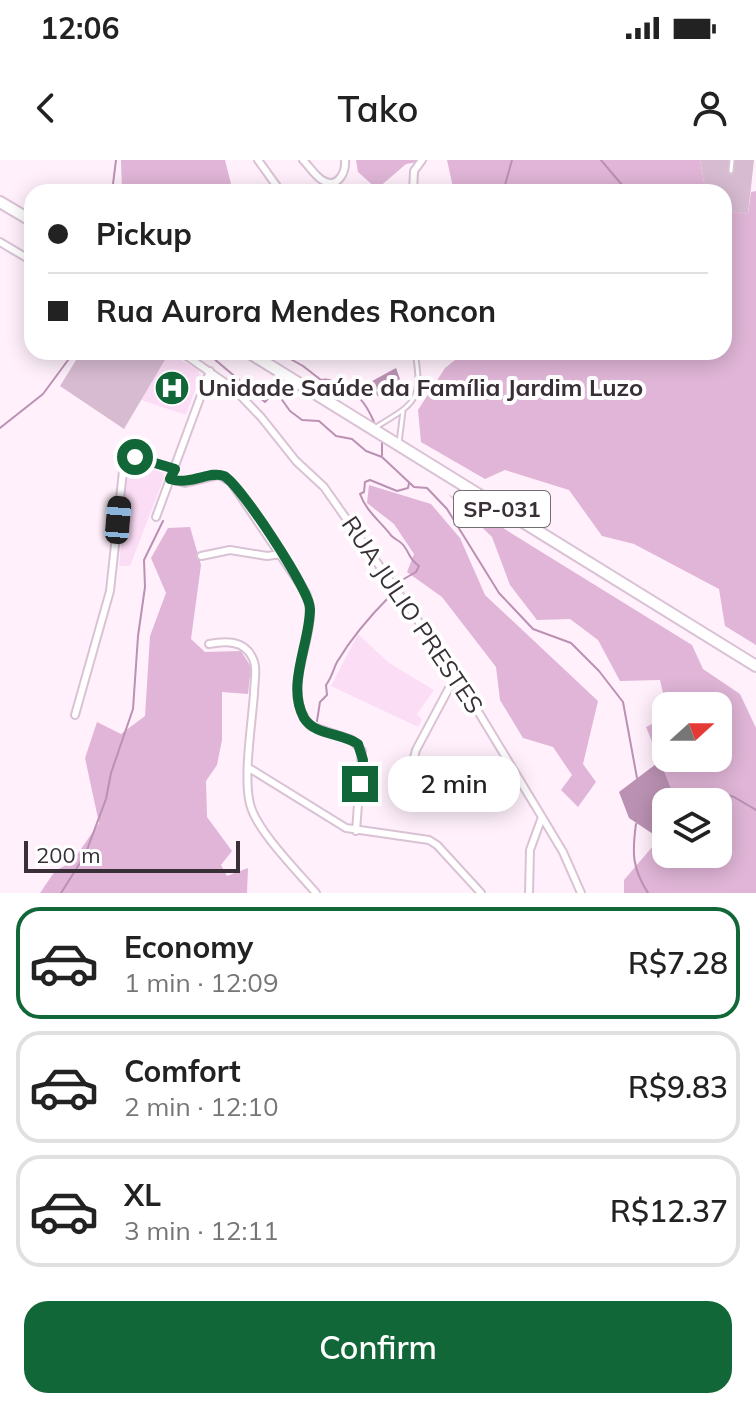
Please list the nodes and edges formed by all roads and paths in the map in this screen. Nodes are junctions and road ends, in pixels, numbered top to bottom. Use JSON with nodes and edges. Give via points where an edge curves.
{"nodes":[{"id":1,"x":258,"y":160,"type":"edge"},
{"id":2,"x":303,"y":160,"type":"edge"},
{"id":3,"x":345,"y":160,"type":"edge"},
{"id":4,"x":422,"y":160,"type":"edge"},
{"id":5,"x":732,"y":160,"type":"edge"},
{"id":6,"x":731,"y":171,"type":"dead end"},
{"id":7,"x":275,"y":184,"type":"edge"},
{"id":8,"x":413,"y":184,"type":"edge"},
{"id":9,"x":0,"y":202,"type":"edge"},
{"id":10,"x":24,"y":216,"type":"edge"},
{"id":11,"x":0,"y":242,"type":"edge"},
{"id":12,"x":24,"y":256,"type":"edge"},
{"id":13,"x":193,"y":360,"type":"edge"},
{"id":14,"x":261,"y":360,"type":"edge"},
{"id":15,"x":416,"y":360,"type":"edge"},
{"id":16,"x":210,"y":371,"type":"junction"},
{"id":17,"x":403,"y":411,"type":"junction"},
{"id":18,"x":373,"y":429,"type":"junction"},
{"id":19,"x":399,"y":445,"type":"junction"},
{"id":20,"x":175,"y":469,"type":"junction"},
{"id":21,"x":170,"y":479,"type":"junction"},
{"id":22,"x":156,"y":517,"type":"dead end"},
{"id":23,"x":282,"y":554,"type":"junction"},
{"id":24,"x":201,"y":556,"type":"dead end"},
{"id":25,"x":209,"y":644,"type":"dead end"},
{"id":26,"x":756,"y":666,"type":"edge"},
{"id":27,"x":456,"y":675,"type":"junction"},
{"id":28,"x":75,"y":715,"type":"dead end"},
{"id":29,"x":249,"y":768,"type":"junction"},
{"id":30,"x":516,"y":774,"type":"junction"},
{"id":31,"x":542,"y":817,"type":"junction"},
{"id":32,"x":356,"y":831,"type":"junction"},
{"id":33,"x":316,"y":893,"type":"edge"},
{"id":34,"x":481,"y":893,"type":"edge"},
{"id":35,"x":529,"y":893,"type":"edge"},
{"id":36,"x":581,"y":893,"type":"edge"}],
"edges":[{"from":1,"to":7,"type":"street"},
{"from":2,"to":3,"type":"street","via":[[327,183],[343,176]]},
{"from":4,"to":8,"type":"street"},
{"from":5,"to":6,"type":"lane"},
{"from":9,"to":10,"type":"highway"},
{"from":11,"to":12,"type":"street"},
{"from":13,"to":16,"type":"street","name":"RUA JULIO PRESTES"},
{"from":14,"to":18,"type":"highway","number":"SP-031"},
{"from":15,"to":17,"type":"lane","via":[[420,382]]},
{"from":16,"to":20,"type":"street"},
{"from":16,"to":27,"type":"street","name":"RUA JULIO PRESTES","via":[[249,403],[324,487]]},
{"from":17,"to":18,"type":"lane"},
{"from":17,"to":19,"type":"lane"},
{"from":18,"to":19,"type":"highway","number":"SP-031"},
{"from":19,"to":26,"type":"highway","number":"SP-031"},
{"from":20,"to":21,"type":"street"},
{"from":20,"to":28,"type":"street","via":[[135,457],[122,466],[110,591]]},
{"from":21,"to":22,"type":"street"},
{"from":21,"to":23,"type":"street","via":[[185,483],[225,477]]},
{"from":23,"to":24,"type":"street","via":[[230,550]]},
{"from":23,"to":32,"type":"street","via":[[311,608],[298,691],[302,714],[311,726],[352,740],[362,751]]},
{"from":25,"to":29,"type":"street","via":[[238,644],[252,655]]},
{"from":27,"to":30,"type":"street","name":"RUA JULIO PRESTES"},
{"from":27,"to":30,"type":"street","via":[[416,750],[416,780],[438,790]]},
{"from":29,"to":32,"type":"street"},
{"from":29,"to":33,"type":"street","via":[[254,815]]},
{"from":30,"to":31,"type":"street","name":"RUA JULIO PRESTES"},
{"from":31,"to":35,"type":"street","via":[[530,850]]},
{"from":31,"to":36,"type":"street","name":"RUA JULIO PRESTES"},
{"from":32,"to":34,"type":"street","via":[[429,840]]}]}
